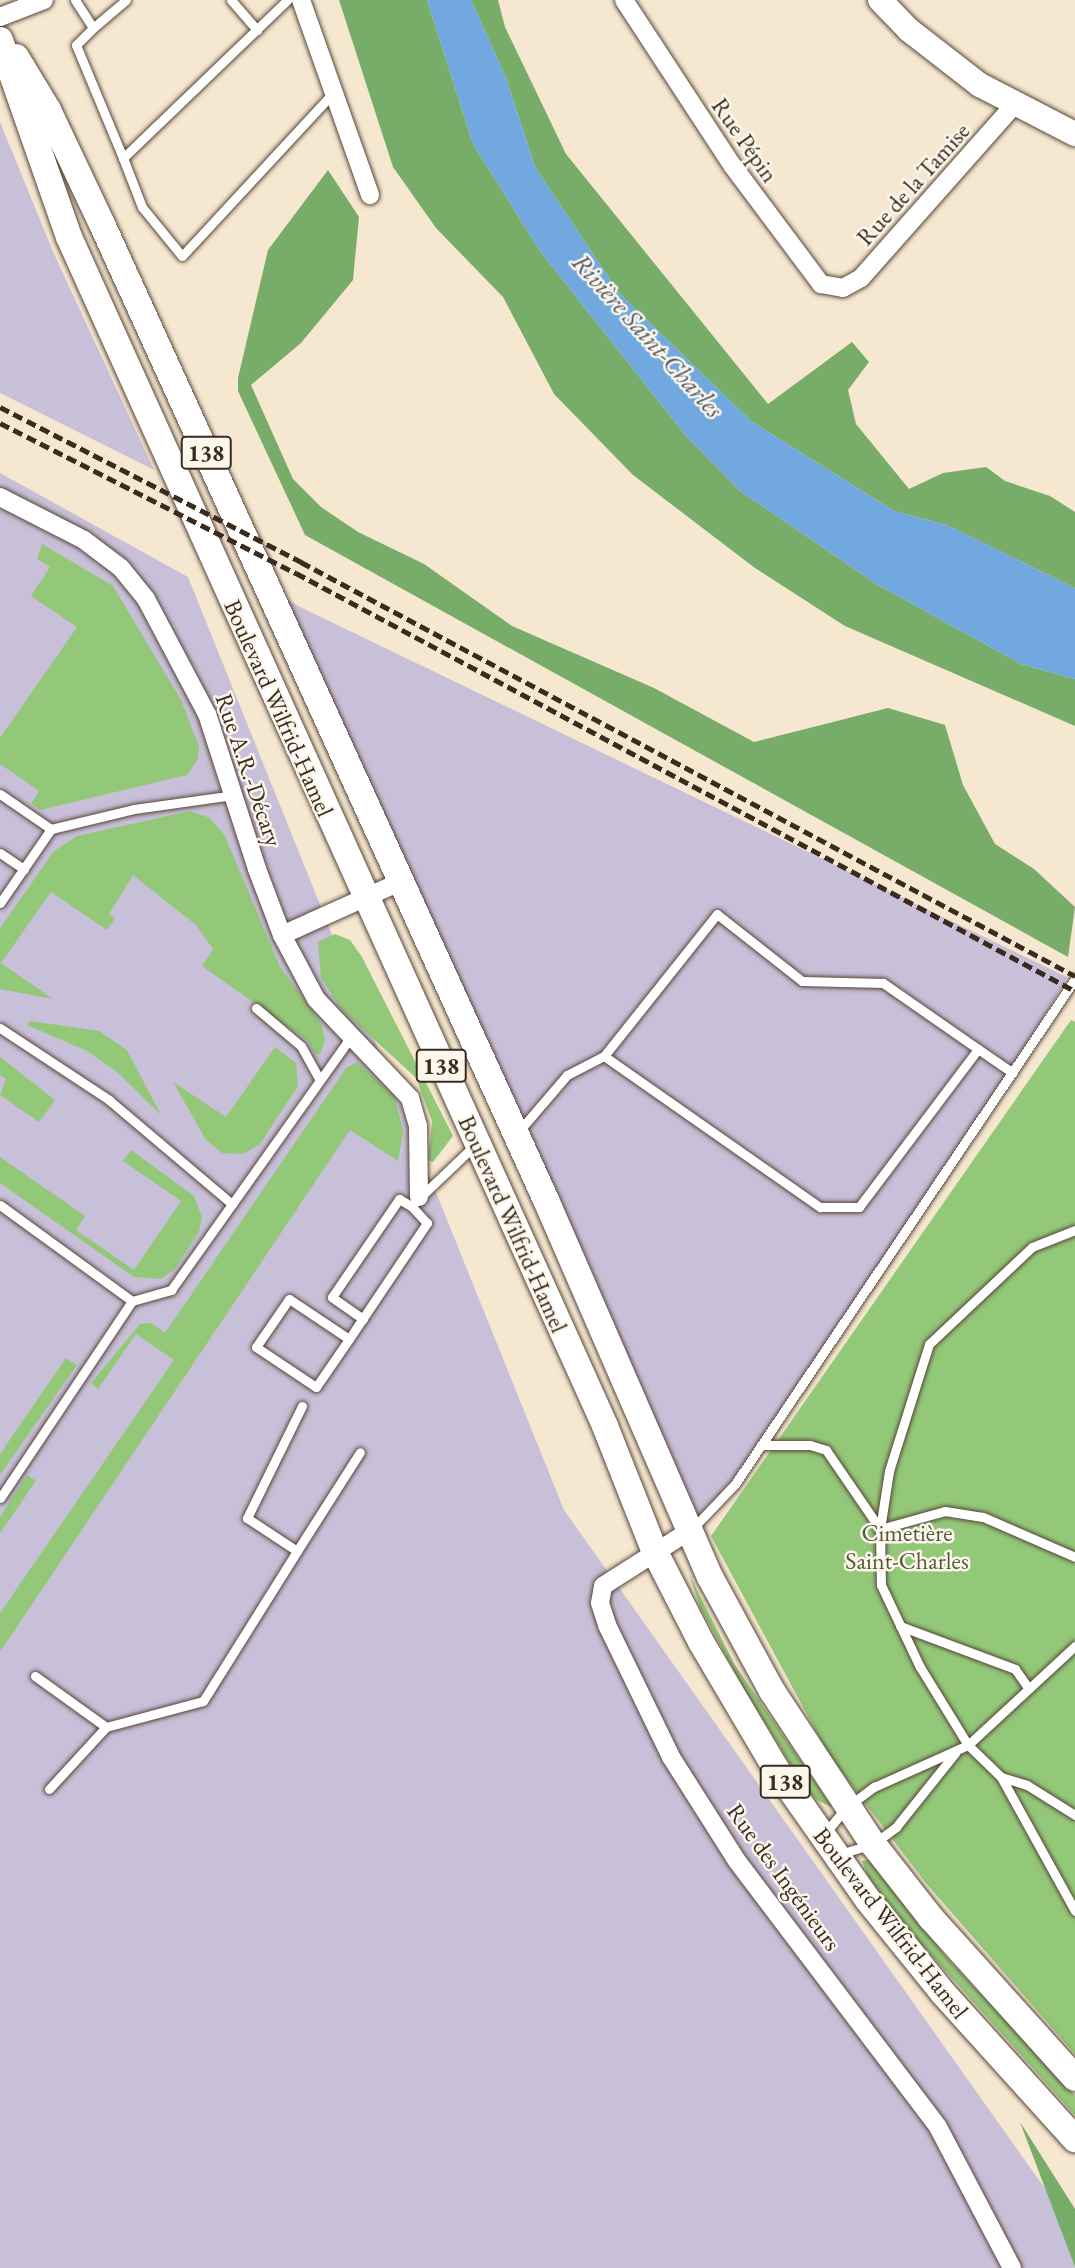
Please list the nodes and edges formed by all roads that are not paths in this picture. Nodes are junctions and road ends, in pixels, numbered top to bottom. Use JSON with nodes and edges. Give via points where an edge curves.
{"nodes":[{"id":1,"x":44,"y":0,"type":"edge"},
{"id":2,"x":75,"y":0,"type":"edge"},
{"id":3,"x":126,"y":0,"type":"edge"},
{"id":4,"x":231,"y":0,"type":"edge"},
{"id":5,"x":288,"y":0,"type":"edge"},
{"id":6,"x":301,"y":0,"type":"edge"},
{"id":7,"x":624,"y":0,"type":"edge"},
{"id":8,"x":880,"y":0,"type":"edge"},
{"id":9,"x":0,"y":17,"type":"edge"},
{"id":10,"x":93,"y":28,"type":"junction"},
{"id":11,"x":0,"y":30,"type":"edge"},
{"id":12,"x":257,"y":30,"type":"junction"},
{"id":13,"x":0,"y":40,"type":"edge"},
{"id":14,"x":334,"y":92,"type":"junction"},
{"id":15,"x":1013,"y":106,"type":"junction"},
{"id":16,"x":1075,"y":134,"type":"edge"},
{"id":17,"x":123,"y":158,"type":"junction"},
{"id":18,"x":370,"y":195,"type":"dead end"},
{"id":19,"x":843,"y":288,"type":"joint"},
{"id":20,"x":0,"y":497,"type":"edge"},
{"id":21,"x":0,"y":794,"type":"edge"},
{"id":22,"x":233,"y":795,"type":"junction"},
{"id":23,"x":51,"y":829,"type":"junction"},
{"id":24,"x":0,"y":853,"type":"edge"},
{"id":25,"x":24,"y":869,"type":"junction"},
{"id":26,"x":400,"y":882,"type":"junction"},
{"id":27,"x":365,"y":898,"type":"junction"},
{"id":28,"x":0,"y":904,"type":"edge"},
{"id":29,"x":282,"y":934,"type":"junction"},
{"id":30,"x":1075,"y":979,"type":"edge"},
{"id":31,"x":256,"y":1009,"type":"dead end"},
{"id":32,"x":0,"y":1028,"type":"edge"},
{"id":33,"x":351,"y":1038,"type":"junction"},
{"id":34,"x":978,"y":1049,"type":"junction"},
{"id":35,"x":604,"y":1056,"type":"junction"},
{"id":36,"x":1013,"y":1073,"type":"junction"},
{"id":37,"x":320,"y":1080,"type":"junction"},
{"id":38,"x":515,"y":1135,"type":"junction"},
{"id":39,"x":477,"y":1142,"type":"junction"},
{"id":40,"x":415,"y":1202,"type":"junction"},
{"id":41,"x":232,"y":1204,"type":"junction"},
{"id":42,"x":0,"y":1205,"type":"edge"},
{"id":43,"x":1075,"y":1230,"type":"edge"},
{"id":44,"x":132,"y":1301,"type":"junction"},
{"id":45,"x":363,"y":1319,"type":"junction"},
{"id":46,"x":349,"y":1339,"type":"junction"},
{"id":47,"x":302,"y":1406,"type":"dead end"},
{"id":48,"x":761,"y":1445,"type":"junction"},
{"id":49,"x":360,"y":1452,"type":"dead end"},
{"id":50,"x":0,"y":1499,"type":"edge"},
{"id":51,"x":880,"y":1529,"type":"junction"},
{"id":52,"x":689,"y":1531,"type":"junction"},
{"id":53,"x":296,"y":1551,"type":"junction"},
{"id":54,"x":655,"y":1552,"type":"junction"},
{"id":55,"x":1075,"y":1557,"type":"edge"},
{"id":56,"x":900,"y":1626,"type":"junction"},
{"id":57,"x":1075,"y":1646,"type":"edge"},
{"id":58,"x":34,"y":1676,"type":"dead end"},
{"id":59,"x":1028,"y":1689,"type":"junction"},
{"id":60,"x":106,"y":1727,"type":"junction"},
{"id":61,"x":968,"y":1745,"type":"junction"},
{"id":62,"x":956,"y":1752,"type":"junction"},
{"id":63,"x":1001,"y":1777,"type":"junction"},
{"id":64,"x":50,"y":1789,"type":"dead end"},
{"id":65,"x":847,"y":1807,"type":"junction"},
{"id":66,"x":1075,"y":1815,"type":"edge"},
{"id":67,"x":873,"y":1844,"type":"junction"},
{"id":68,"x":829,"y":1846,"type":"junction"},
{"id":69,"x":1075,"y":1911,"type":"edge"},
{"id":70,"x":1075,"y":2078,"type":"edge"},
{"id":71,"x":1075,"y":2139,"type":"edge"},
{"id":72,"x":1012,"y":2268,"type":"edge"}],
"edges":[{"from":1,"to":9,"type":"street"},
{"from":2,"to":10,"type":"lane"},
{"from":3,"to":10,"type":"lane"},
{"from":4,"to":12,"type":"lane"},
{"from":5,"to":12,"type":"lane"},
{"from":6,"to":14,"type":"street"},
{"from":7,"to":19,"type":"street","name":"Rue Pépin","via":[[665,69],[787,240],[821,284]]},
{"from":8,"to":15,"type":"main road","via":[[935,52]]},
{"from":10,"to":17,"type":"lane","via":[[76,45]]},
{"from":11,"to":26,"type":"main road","name":"Boulevard Wilfrid-Hamel","number":"138","via":[[48,110],[92,201]]},
{"from":12,"to":17,"type":"lane"},
{"from":13,"to":27,"type":"main road","name":"Boulevard Wilfrid-Hamel","number":"138","via":[[69,237]]},
{"from":14,"to":17,"type":"lane","via":[[182,256],[142,206]]},
{"from":14,"to":18,"type":"street"},
{"from":15,"to":16,"type":"main road"},
{"from":15,"to":19,"type":"street","name":"Rue de la Tamise","via":[[861,278]]},
{"from":20,"to":22,"type":"street","name":"Rue A.R.-Décary","via":[[84,540],[121,568],[146,599],[207,714]]},
{"from":21,"to":23,"type":"lane"},
{"from":22,"to":23,"type":"lane","via":[[134,809]]},
{"from":22,"to":29,"type":"street","name":"Rue A.R.-Décary"},
{"from":23,"to":25,"type":"lane"},
{"from":24,"to":25,"type":"lane"},
{"from":25,"to":28,"type":"lane"},
{"from":26,"to":27,"type":"street"},
{"from":26,"to":38,"type":"main road","name":"Boulevard Wilfrid-Hamel","number":"138"},
{"from":27,"to":29,"type":"street"},
{"from":27,"to":39,"type":"main road","name":"Boulevard Wilfrid-Hamel","number":"138"},
{"from":29,"to":33,"type":"street","name":"Rue A.R.-Décary","via":[[316,999]]},
{"from":30,"to":36,"type":"lane"},
{"from":31,"to":37,"type":"lane","via":[[301,1046]]},
{"from":32,"to":41,"type":"lane","via":[[109,1100]]},
{"from":33,"to":37,"type":"lane"},
{"from":33,"to":40,"type":"street","name":"Rue A.R.-Décary","via":[[411,1098],[418,1126]]},
{"from":34,"to":35,"type":"lane","via":[[883,983],[802,981],[717,914]]},
{"from":34,"to":35,"type":"lane","via":[[859,1207],[820,1207]]},
{"from":34,"to":36,"type":"lane"},
{"from":35,"to":38,"type":"lane","via":[[567,1075]]},
{"from":36,"to":48,"type":"lane"},
{"from":37,"to":41,"type":"lane"},
{"from":38,"to":52,"type":"main road","name":"Boulevard Wilfrid-Hamel","number":"138"},
{"from":39,"to":40,"type":"lane"},
{"from":39,"to":54,"type":"main road","name":"Boulevard Wilfrid-Hamel","number":"138","via":[[605,1426]]},
{"from":40,"to":45,"type":"lane","via":[[427,1223]]},
{"from":40,"to":45,"type":"lane","via":[[399,1199],[332,1297]]},
{"from":41,"to":44,"type":"lane","via":[[171,1290]]},
{"from":42,"to":44,"type":"lane"},
{"from":43,"to":51,"type":"lane","via":[[1032,1247],[929,1344],[889,1471]]},
{"from":44,"to":50,"type":"lane"},
{"from":45,"to":46,"type":"lane"},
{"from":46,"to":46,"type":"lane","via":[[314,1390],[256,1347],[289,1299]]},
{"from":47,"to":53,"type":"lane","via":[[247,1518]]},
{"from":48,"to":51,"type":"lane","via":[[810,1445],[826,1450]]},
{"from":48,"to":52,"type":"lane","via":[[718,1506]]},
{"from":49,"to":53,"type":"lane"},
{"from":51,"to":55,"type":"lane","via":[[945,1511],[983,1517]]},
{"from":51,"to":56,"type":"lane","via":[[881,1585]]},
{"from":52,"to":54,"type":"street","name":"Rue des Ingénieurs"},
{"from":52,"to":65,"type":"main road","name":"Boulevard Wilfrid-Hamel","number":"138","via":[[772,1691]]},
{"from":53,"to":60,"type":"lane","via":[[203,1701]]},
{"from":54,"to":68,"type":"main road","name":"Boulevard Wilfrid-Hamel","number":"138","via":[[738,1706]]},
{"from":54,"to":72,"type":"street","name":"Rue des Ingénieurs","via":[[603,1586],[600,1603],[671,1757],[737,1861],[938,2127]]},
{"from":56,"to":59,"type":"lane","via":[[1015,1669]]},
{"from":56,"to":61,"type":"lane"},
{"from":57,"to":59,"type":"lane"},
{"from":58,"to":60,"type":"lane"},
{"from":59,"to":61,"type":"lane"},
{"from":60,"to":64,"type":"lane"},
{"from":61,"to":62,"type":"lane"},
{"from":61,"to":63,"type":"lane"},
{"from":62,"to":65,"type":"lane","via":[[874,1787]]},
{"from":62,"to":67,"type":"lane","via":[[897,1827]]},
{"from":63,"to":66,"type":"lane","via":[[1027,1785]]},
{"from":63,"to":69,"type":"lane"},
{"from":65,"to":67,"type":"main road","name":"Boulevard Wilfrid-Hamel","number":"138"},
{"from":65,"to":68,"type":"lane"},
{"from":67,"to":68,"type":"lane"},
{"from":67,"to":70,"type":"main road","name":"Boulevard Wilfrid-Hamel","number":"138","via":[[930,1918]]},
{"from":68,"to":71,"type":"main road","name":"Boulevard Wilfrid-Hamel","number":"138","via":[[943,1993]]}]}
